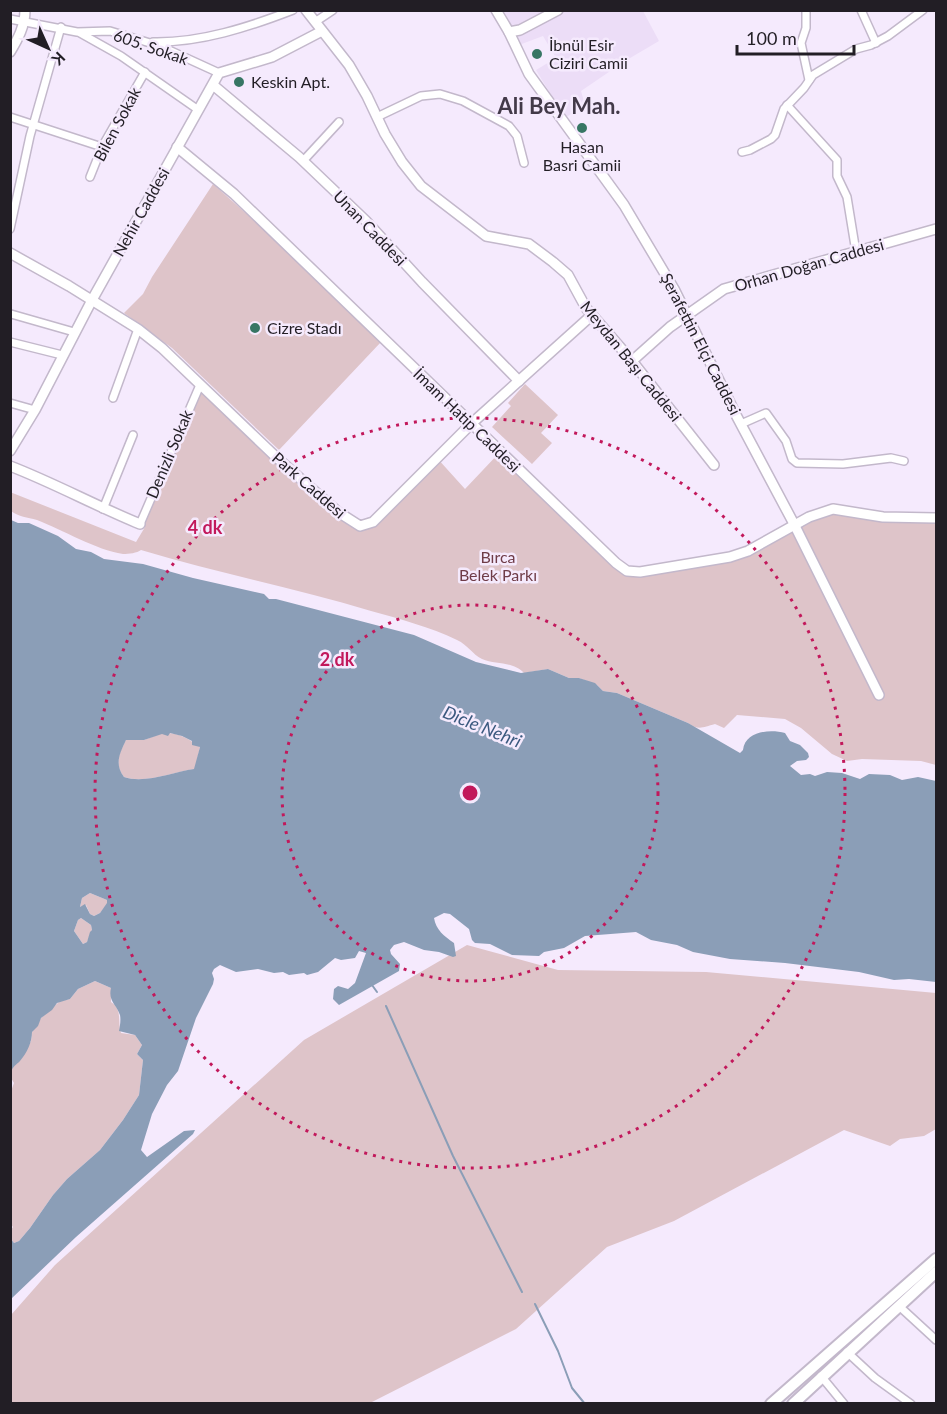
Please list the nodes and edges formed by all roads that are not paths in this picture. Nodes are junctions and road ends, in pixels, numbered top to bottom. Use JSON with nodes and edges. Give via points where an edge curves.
{"nodes":[{"id":1,"x":293,"y":10,"type":"edge"},
{"id":2,"x":306,"y":10,"type":"edge"},
{"id":3,"x":333,"y":10,"type":"edge"},
{"id":4,"x":496,"y":10,"type":"edge"},
{"id":5,"x":558,"y":10,"type":"edge"},
{"id":6,"x":806,"y":10,"type":"edge"},
{"id":7,"x":861,"y":10,"type":"edge"},
{"id":8,"x":923,"y":10,"type":"edge"},
{"id":9,"x":25,"y":15,"type":"edge"},
{"id":10,"x":10,"y":19,"type":"edge"},
{"id":11,"x":315,"y":22,"type":"junction"},
{"id":12,"x":61,"y":27,"type":"junction"},
{"id":13,"x":322,"y":31,"type":"junction"},
{"id":14,"x":77,"y":32,"type":"junction"},
{"id":15,"x":509,"y":32,"type":"junction"},
{"id":16,"x":144,"y":42,"type":"junction"},
{"id":17,"x":876,"y":42,"type":"junction"},
{"id":18,"x":10,"y":52,"type":"edge"},
{"id":19,"x":145,"y":72,"type":"junction"},
{"id":20,"x":219,"y":72,"type":"junction"},
{"id":21,"x":809,"y":80,"type":"junction"},
{"id":22,"x":213,"y":85,"type":"junction"},
{"id":23,"x":787,"y":105,"type":"junction"},
{"id":24,"x":197,"y":109,"type":"junction"},
{"id":25,"x":10,"y":117,"type":"edge"},
{"id":26,"x":377,"y":117,"type":"junction"},
{"id":27,"x":339,"y":122,"type":"dead end"},
{"id":28,"x":34,"y":124,"type":"junction"},
{"id":29,"x":102,"y":147,"type":"junction"},
{"id":30,"x":177,"y":147,"type":"junction"},
{"id":31,"x":742,"y":152,"type":"dead end"},
{"id":32,"x":303,"y":161,"type":"junction"},
{"id":33,"x":524,"y":163,"type":"dead end"},
{"id":34,"x":90,"y":177,"type":"dead end"},
{"id":35,"x":10,"y":229,"type":"edge"},
{"id":36,"x":936,"y":229,"type":"edge"},
{"id":37,"x":856,"y":252,"type":"junction"},
{"id":38,"x":10,"y":253,"type":"edge"},
{"id":39,"x":92,"y":300,"type":"junction"},
{"id":40,"x":11,"y":314,"type":"edge"},
{"id":41,"x":592,"y":315,"type":"junction"},
{"id":42,"x":688,"y":315,"type":"junction"},
{"id":43,"x":138,"y":329,"type":"junction"},
{"id":44,"x":74,"y":332,"type":"junction"},
{"id":45,"x":10,"y":342,"type":"edge"},
{"id":46,"x":62,"y":355,"type":"junction"},
{"id":47,"x":632,"y":361,"type":"junction"},
{"id":48,"x":519,"y":381,"type":"junction"},
{"id":49,"x":200,"y":385,"type":"junction"},
{"id":50,"x":113,"y":398,"type":"dead end"},
{"id":51,"x":10,"y":404,"type":"edge"},
{"id":52,"x":35,"y":410,"type":"junction"},
{"id":53,"x":471,"y":424,"type":"junction"},
{"id":54,"x":741,"y":424,"type":"junction"},
{"id":55,"x":133,"y":435,"type":"dead end"},
{"id":56,"x":10,"y":451,"type":"edge"},
{"id":57,"x":904,"y":461,"type":"dead end"},
{"id":58,"x":714,"y":465,"type":"dead end"},
{"id":59,"x":10,"y":466,"type":"edge"},
{"id":60,"x":103,"y":509,"type":"junction"},
{"id":61,"x":936,"y":518,"type":"edge"},
{"id":62,"x":140,"y":524,"type":"joint"},
{"id":63,"x":794,"y":524,"type":"junction"},
{"id":64,"x":879,"y":695,"type":"dead end"},
{"id":65,"x":936,"y":1259,"type":"edge"},
{"id":66,"x":936,"y":1272,"type":"edge"},
{"id":67,"x":899,"y":1306,"type":"junction"},
{"id":68,"x":936,"y":1340,"type":"edge"},
{"id":69,"x":847,"y":1352,"type":"junction"},
{"id":70,"x":822,"y":1376,"type":"junction"},
{"id":71,"x":794,"y":1403,"type":"edge"},
{"id":72,"x":771,"y":1404,"type":"edge"},
{"id":73,"x":844,"y":1404,"type":"edge"},
{"id":74,"x":911,"y":1404,"type":"edge"}],
"edges":[{"from":1,"to":16,"type":"street","via":[[233,30],[178,42]]},
{"from":2,"to":11,"type":"street","name":"Meydan Başı Caddesi"},
{"from":3,"to":11,"type":"street"},
{"from":4,"to":15,"type":"street","name":"Şerafettin Elçi Caddesi"},
{"from":5,"to":15,"type":"street"},
{"from":6,"to":21,"type":"street","via":[[801,43]]},
{"from":7,"to":17,"type":"street"},
{"from":8,"to":17,"type":"street"},
{"from":9,"to":10,"type":"street","name":"605. Sokak"},
{"from":9,"to":12,"type":"street","name":"605. Sokak"},
{"from":9,"to":18,"type":"street"},
{"from":11,"to":13,"type":"street","name":"Meydan Başı Caddesi"},
{"from":12,"to":14,"type":"street","name":"605. Sokak"},
{"from":12,"to":28,"type":"street"},
{"from":13,"to":20,"type":"street","via":[[272,57]]},
{"from":13,"to":26,"type":"street","name":"Meydan Başı Caddesi","via":[[349,65]]},
{"from":14,"to":16,"type":"street","name":"605. Sokak","via":[[110,31]]},
{"from":14,"to":19,"type":"street"},
{"from":15,"to":42,"type":"street","name":"Şerafettin Elçi Caddesi","via":[[530,74],[624,205]]},
{"from":16,"to":20,"type":"street","name":"605. Sokak"},
{"from":17,"to":21,"type":"street","via":[[856,49]]},
{"from":19,"to":24,"type":"street"},
{"from":19,"to":29,"type":"street","name":"Bilen Sokak"},
{"from":20,"to":22,"type":"street","name":"Nehir Caddesi"},
{"from":21,"to":23,"type":"street"},
{"from":22,"to":24,"type":"street","name":"Nehir Caddesi"},
{"from":22,"to":32,"type":"street","name":"Unan Caddesi"},
{"from":23,"to":31,"type":"street","via":[[775,135]]},
{"from":23,"to":37,"type":"street","via":[[837,160],[837,176],[848,197]]},
{"from":24,"to":30,"type":"street","name":"Nehir Caddesi"},
{"from":25,"to":28,"type":"street"},
{"from":26,"to":33,"type":"street","via":[[421,96],[440,94],[464,101],[509,126],[517,136]]},
{"from":26,"to":41,"type":"street","name":"Meydan Başı Caddesi","via":[[402,162],[421,186],[486,236],[530,244],[568,275]]},
{"from":27,"to":32,"type":"street"},
{"from":28,"to":29,"type":"street"},
{"from":28,"to":35,"type":"street"},
{"from":29,"to":34,"type":"street","name":"Bilen Sokak"},
{"from":30,"to":39,"type":"street","name":"Nehir Caddesi"},
{"from":30,"to":53,"type":"street","name":"İmam Hatip Caddesi","via":[[234,194]]},
{"from":32,"to":48,"type":"street","name":"Unan Caddesi"},
{"from":36,"to":37,"type":"street","name":"Orhan Doğan Caddesi"},
{"from":37,"to":42,"type":"street","name":"Orhan Doğan Caddesi","via":[[724,289]]},
{"from":38,"to":39,"type":"street","name":"Park Caddesi"},
{"from":39,"to":43,"type":"street","name":"Park Caddesi"},
{"from":39,"to":44,"type":"street","name":"Nehir Caddesi"},
{"from":40,"to":44,"type":"street"},
{"from":41,"to":47,"type":"street","name":"Meydan Başı Caddesi"},
{"from":41,"to":48,"type":"street","name":"Park Caddesi"},
{"from":42,"to":47,"type":"street","name":"Orhan Doğan Caddesi","via":[[654,339]]},
{"from":42,"to":54,"type":"street","name":"Şerafettin Elçi Caddesi"},
{"from":43,"to":49,"type":"street","name":"Park Caddesi"},
{"from":43,"to":50,"type":"street"},
{"from":44,"to":46,"type":"street","name":"Nehir Caddesi"},
{"from":45,"to":46,"type":"street"},
{"from":46,"to":52,"type":"street","name":"Nehir Caddesi"},
{"from":47,"to":58,"type":"street","name":"Meydan Başı Caddesi"},
{"from":48,"to":53,"type":"street","name":"Park Caddesi"},
{"from":49,"to":53,"type":"street","name":"Park Caddesi","via":[[338,512],[360,526],[373,522]]},
{"from":49,"to":62,"type":"street","name":"Denizli Sokak"},
{"from":51,"to":52,"type":"street"},
{"from":52,"to":56,"type":"street","name":"Nehir Caddesi"},
{"from":53,"to":63,"type":"street","name":"İmam Hatip Caddesi","via":[[627,571],[652,571],[729,557]]},
{"from":54,"to":57,"type":"street","via":[[766,413],[797,463],[843,464],[891,458]]},
{"from":54,"to":63,"type":"street","name":"Şerafettin Elçi Caddesi"},
{"from":55,"to":60,"type":"street"},
{"from":59,"to":60,"type":"street"},
{"from":60,"to":62,"type":"street"},
{"from":61,"to":63,"type":"street","via":[[883,517],[833,509]]},
{"from":63,"to":64,"type":"street","name":"Şerafettin Elçi Caddesi"},
{"from":65,"to":72,"type":"main road"},
{"from":66,"to":67,"type":"main road"},
{"from":67,"to":68,"type":"street"},
{"from":67,"to":69,"type":"main road"},
{"from":69,"to":70,"type":"main road"},
{"from":69,"to":74,"type":"street"},
{"from":70,"to":71,"type":"main road"},
{"from":70,"to":73,"type":"street"}]}
